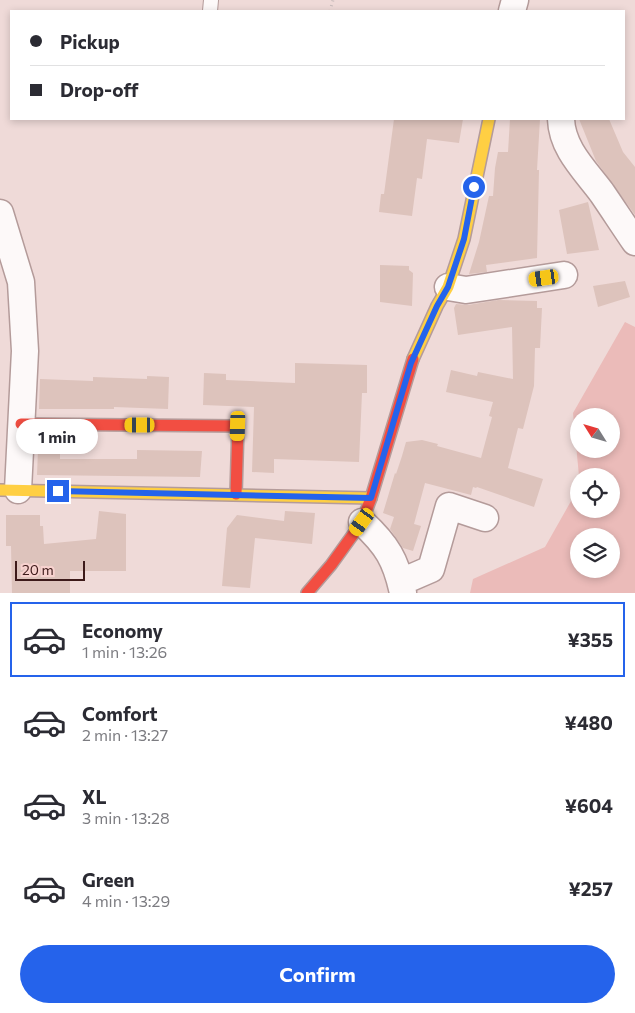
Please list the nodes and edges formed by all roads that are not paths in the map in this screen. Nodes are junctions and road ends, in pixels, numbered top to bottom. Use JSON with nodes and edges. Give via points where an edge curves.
{"nodes":[{"id":1,"x":489,"y":120,"type":"edge"},
{"id":2,"x":562,"y":120,"type":"edge"},
{"id":3,"x":0,"y":213,"type":"edge"},
{"id":4,"x":635,"y":242,"type":"edge"},
{"id":5,"x":564,"y":275,"type":"dead end"},
{"id":6,"x":448,"y":287,"type":"junction"},
{"id":7,"x":21,"y":424,"type":"junction"},
{"id":8,"x":9,"y":490,"type":"edge"},
{"id":9,"x":236,"y":494,"type":"junction"},
{"id":10,"x":366,"y":510,"type":"junction"},
{"id":11,"x":484,"y":518,"type":"dead end"},
{"id":12,"x":402,"y":587,"type":"edge"},
{"id":13,"x":307,"y":593,"type":"edge"}],
"edges":[{"from":1,"to":6,"type":"street","via":[[464,239]]},
{"from":2,"to":4,"type":"street","via":[[570,152]]},
{"from":3,"to":7,"type":"street","via":[[21,282],[25,351]]},
{"from":5,"to":6,"type":"street","via":[[466,290]]},
{"from":6,"to":10,"type":"street","via":[[411,363]]},
{"from":7,"to":8,"type":"street"},
{"from":7,"to":9,"type":"street","via":[[238,426]]},
{"from":8,"to":9,"type":"street"},
{"from":9,"to":10,"type":"street"},
{"from":10,"to":12,"type":"street","via":[[391,554]]},
{"from":10,"to":13,"type":"street","via":[[325,572]]},
{"from":11,"to":12,"type":"street","via":[[449,506],[431,569]]}]}
